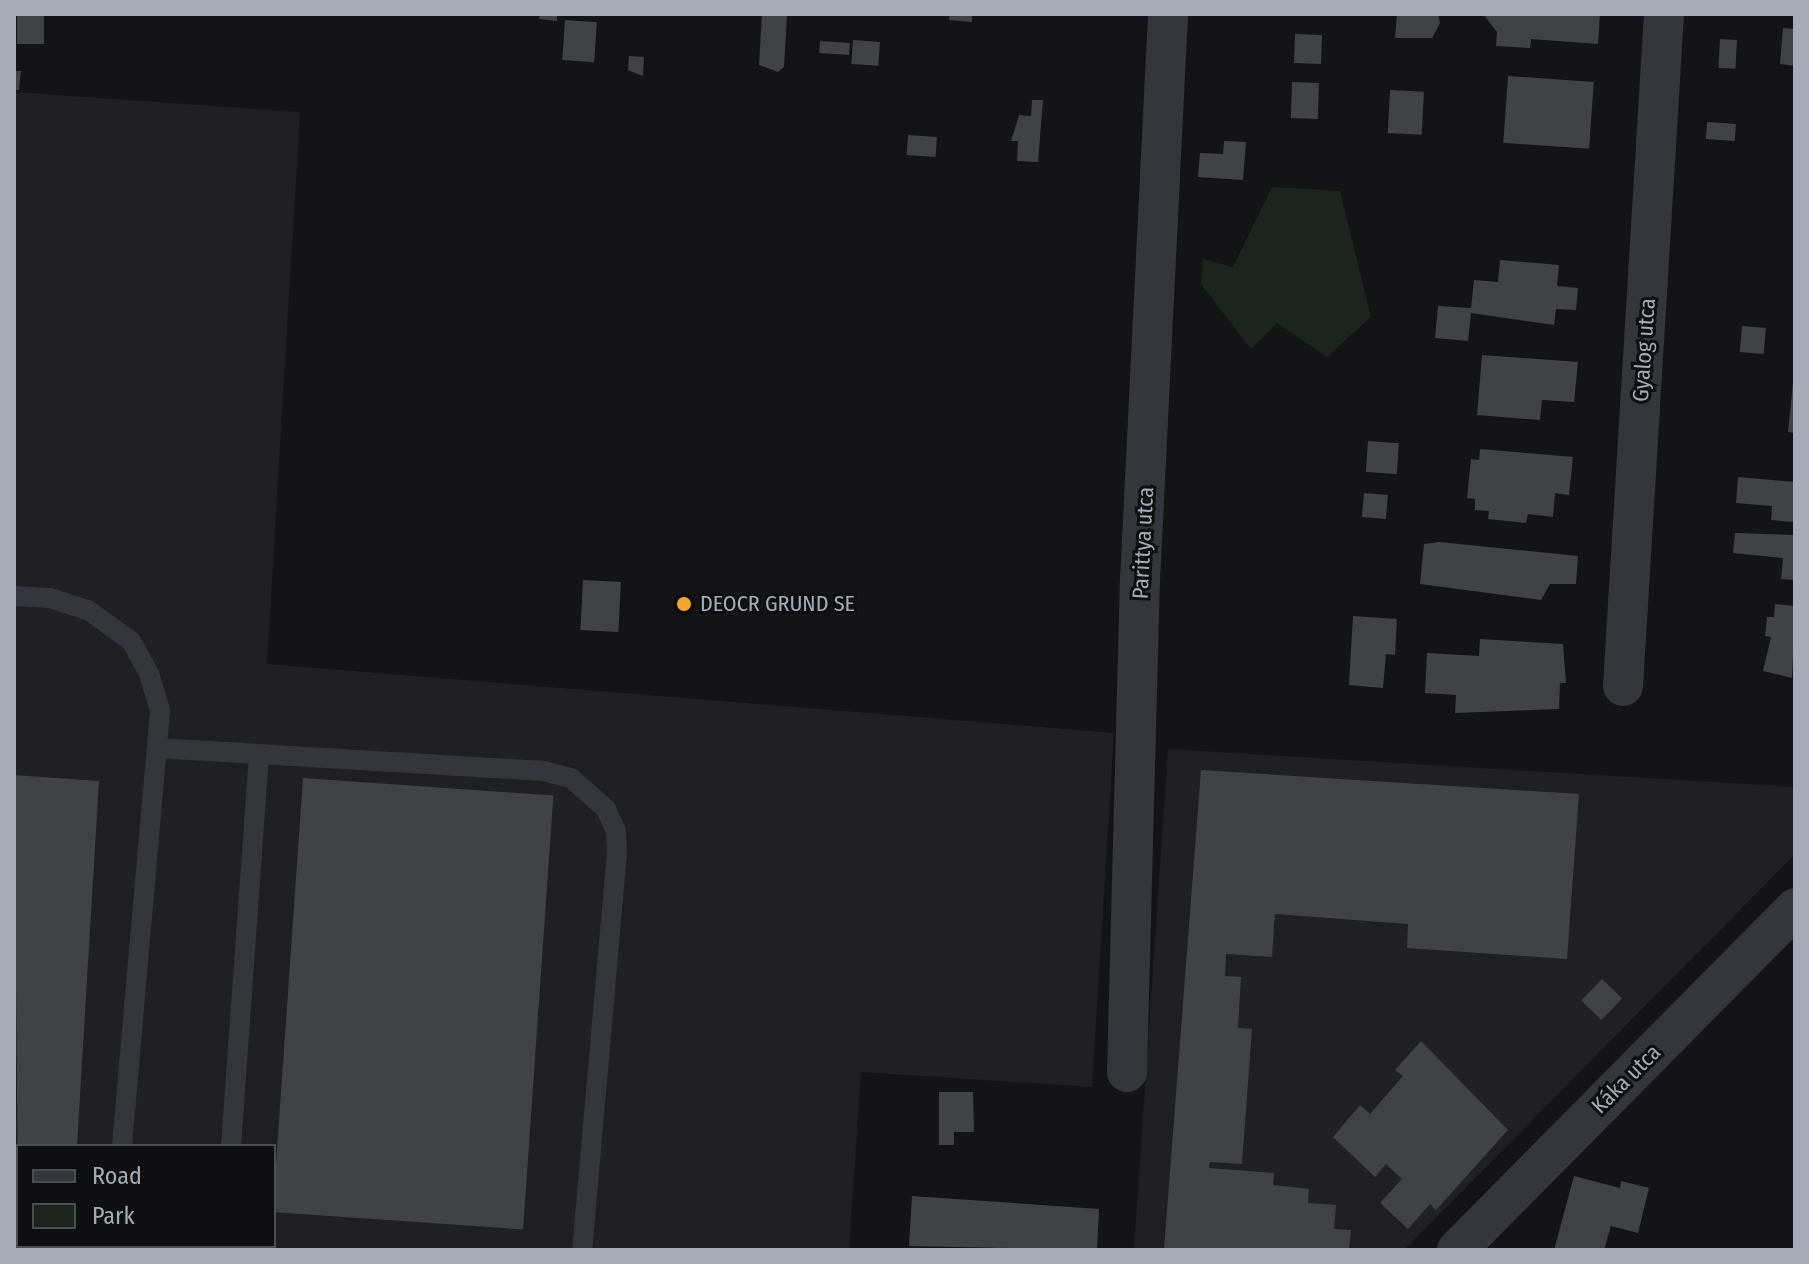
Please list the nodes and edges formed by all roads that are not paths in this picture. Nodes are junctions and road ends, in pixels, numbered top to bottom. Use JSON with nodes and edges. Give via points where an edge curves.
{"nodes":[{"id":1,"x":1168,"y":14,"type":"edge"},
{"id":2,"x":1664,"y":14,"type":"edge"},
{"id":3,"x":14,"y":596,"type":"edge"},
{"id":4,"x":1623,"y":686,"type":"dead end"},
{"id":5,"x":157,"y":748,"type":"junction"},
{"id":6,"x":259,"y":754,"type":"junction"},
{"id":7,"x":1795,"y":908,"type":"edge"},
{"id":8,"x":1127,"y":1072,"type":"dead end"},
{"id":9,"x":122,"y":1144,"type":"edge"},
{"id":10,"x":231,"y":1144,"type":"edge"},
{"id":11,"x":582,"y":1250,"type":"edge"},
{"id":12,"x":1457,"y":1250,"type":"edge"}],
"edges":[{"from":1,"to":8,"type":"street","name":"Parittya utca","via":[[1140,581]]},
{"from":2,"to":4,"type":"street","name":"Gyalog utca"},
{"from":3,"to":5,"type":"lane","via":[[50,598],[88,610],[131,641],[160,711]]},
{"from":5,"to":6,"type":"lane"},
{"from":5,"to":9,"type":"lane"},
{"from":6,"to":10,"type":"lane"},
{"from":6,"to":11,"type":"lane","via":[[544,771],[571,778],[606,809],[616,831],[617,852]]},
{"from":7,"to":12,"type":"street","name":"Káka utca"}]}
